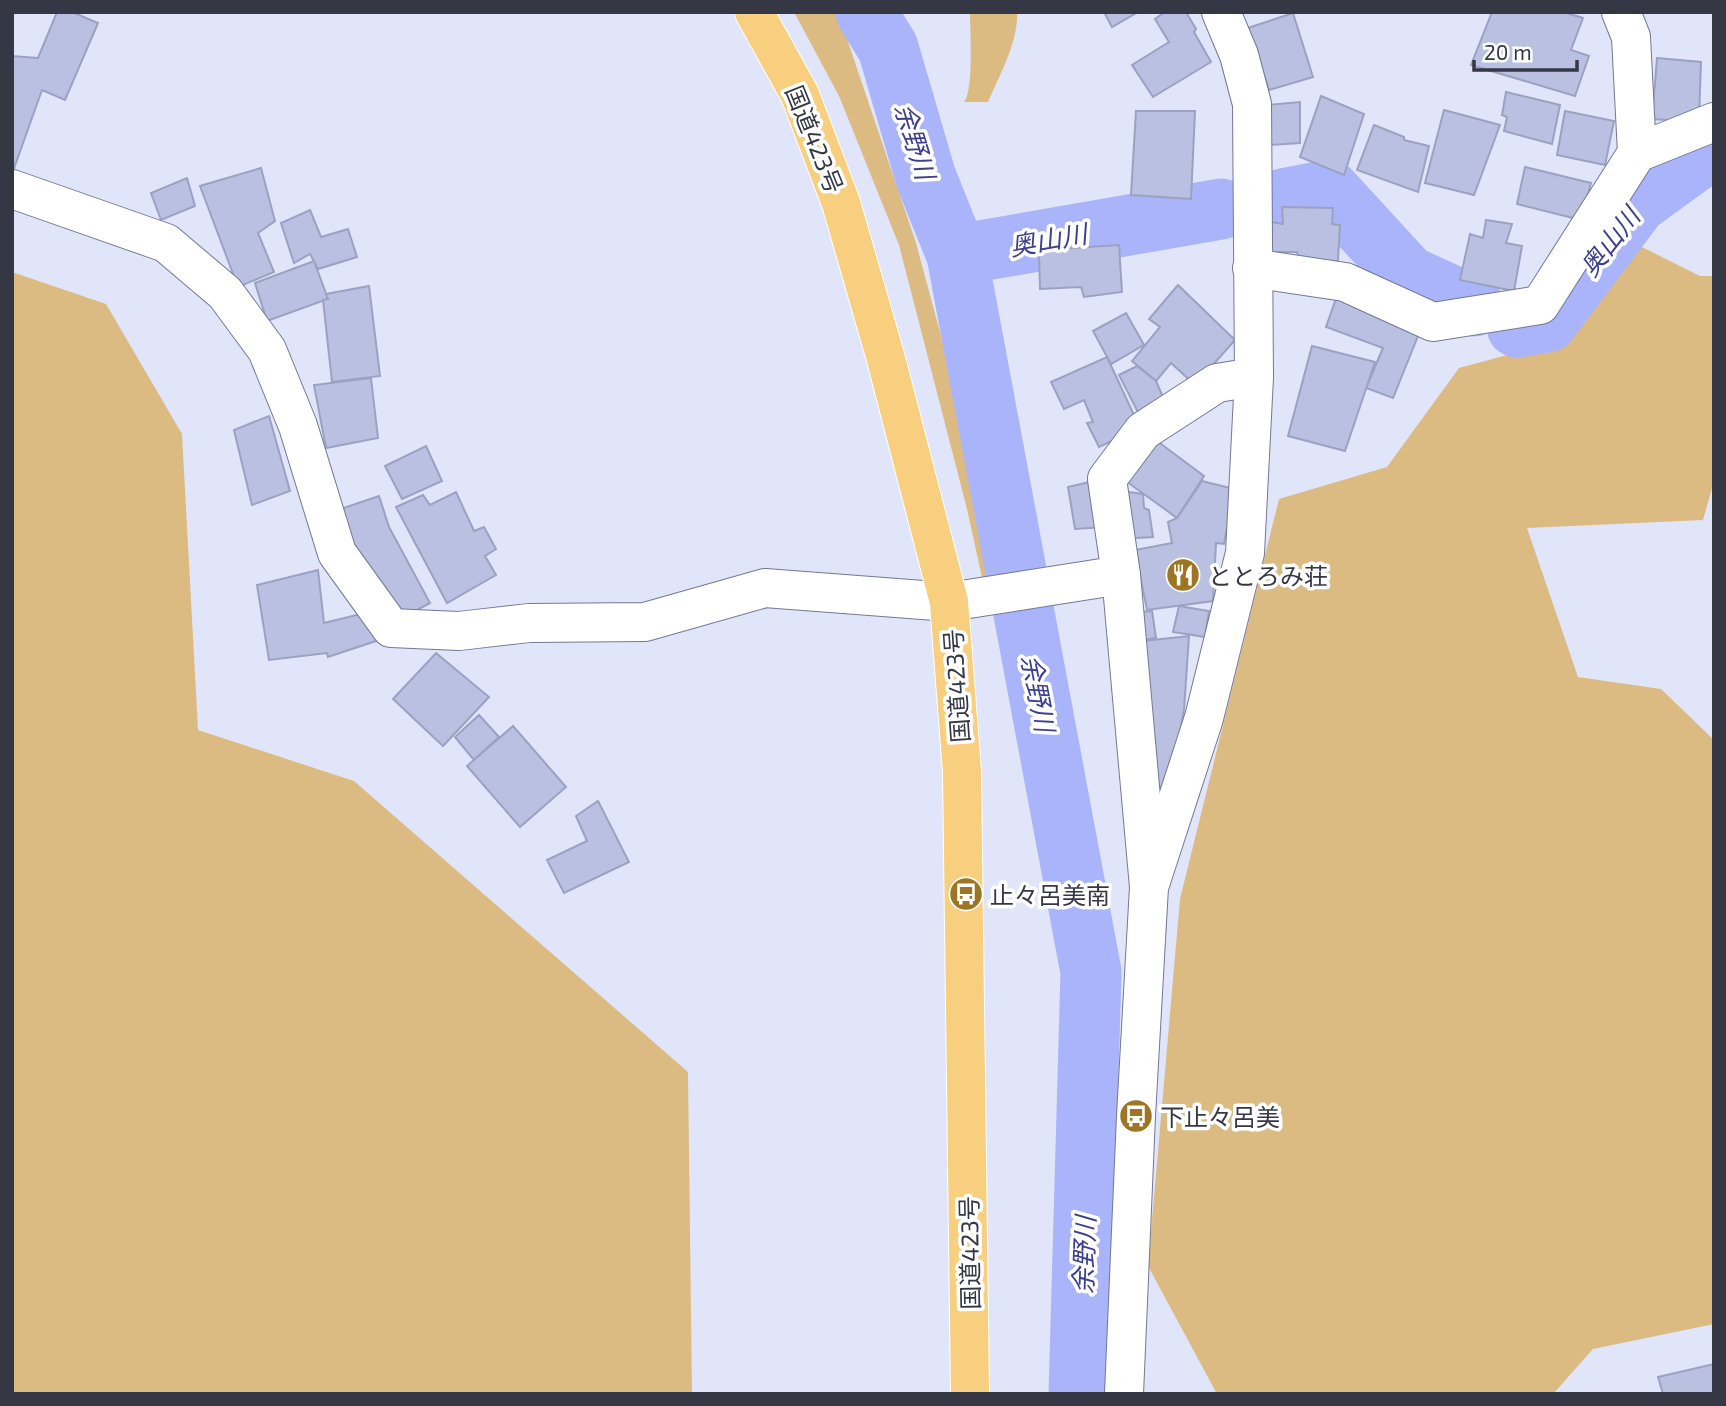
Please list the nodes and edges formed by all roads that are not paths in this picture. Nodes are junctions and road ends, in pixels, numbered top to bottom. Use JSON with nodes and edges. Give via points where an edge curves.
{"nodes":[{"id":1,"x":754,"y":12,"type":"edge"},
{"id":2,"x":1221,"y":12,"type":"edge"},
{"id":3,"x":1621,"y":12,"type":"edge"},
{"id":4,"x":1714,"y":122,"type":"edge"},
{"id":5,"x":1637,"y":153,"type":"junction"},
{"id":6,"x":12,"y":189,"type":"edge"},
{"id":7,"x":1252,"y":268,"type":"junction"},
{"id":8,"x":1254,"y":377,"type":"junction"},
{"id":9,"x":1121,"y":575,"type":"junction"},
{"id":10,"x":962,"y":600,"type":"junction"},
{"id":11,"x":1149,"y":887,"type":"junction"},
{"id":12,"x":971,"y":1394,"type":"edge"},
{"id":13,"x":1125,"y":1394,"type":"edge"}],
"edges":[{"from":1,"to":10,"type":"highway","name":"国道423号","via":[[800,95],[842,203],[889,372]]},
{"from":2,"to":7,"type":"street","via":[[1252,104]]},
{"from":3,"to":5,"type":"street","via":[[1631,37]]},
{"from":4,"to":5,"type":"street"},
{"from":5,"to":7,"type":"street","via":[[1540,305],[1433,323],[1345,282]]},
{"from":6,"to":10,"type":"street","via":[[166,243],[225,293],[267,350],[298,426],[337,553],[391,628],[460,631],[529,623],[645,622],[765,588]]},
{"from":7,"to":8,"type":"street"},
{"from":8,"to":9,"type":"street","via":[[1217,383],[1143,431],[1107,479]]},
{"from":8,"to":11,"type":"street","via":[[1245,552],[1204,718]]},
{"from":9,"to":10,"type":"street"},
{"from":9,"to":11,"type":"street"},
{"from":10,"to":12,"type":"highway","name":"国道423号"},
{"from":11,"to":13,"type":"street"}]}
